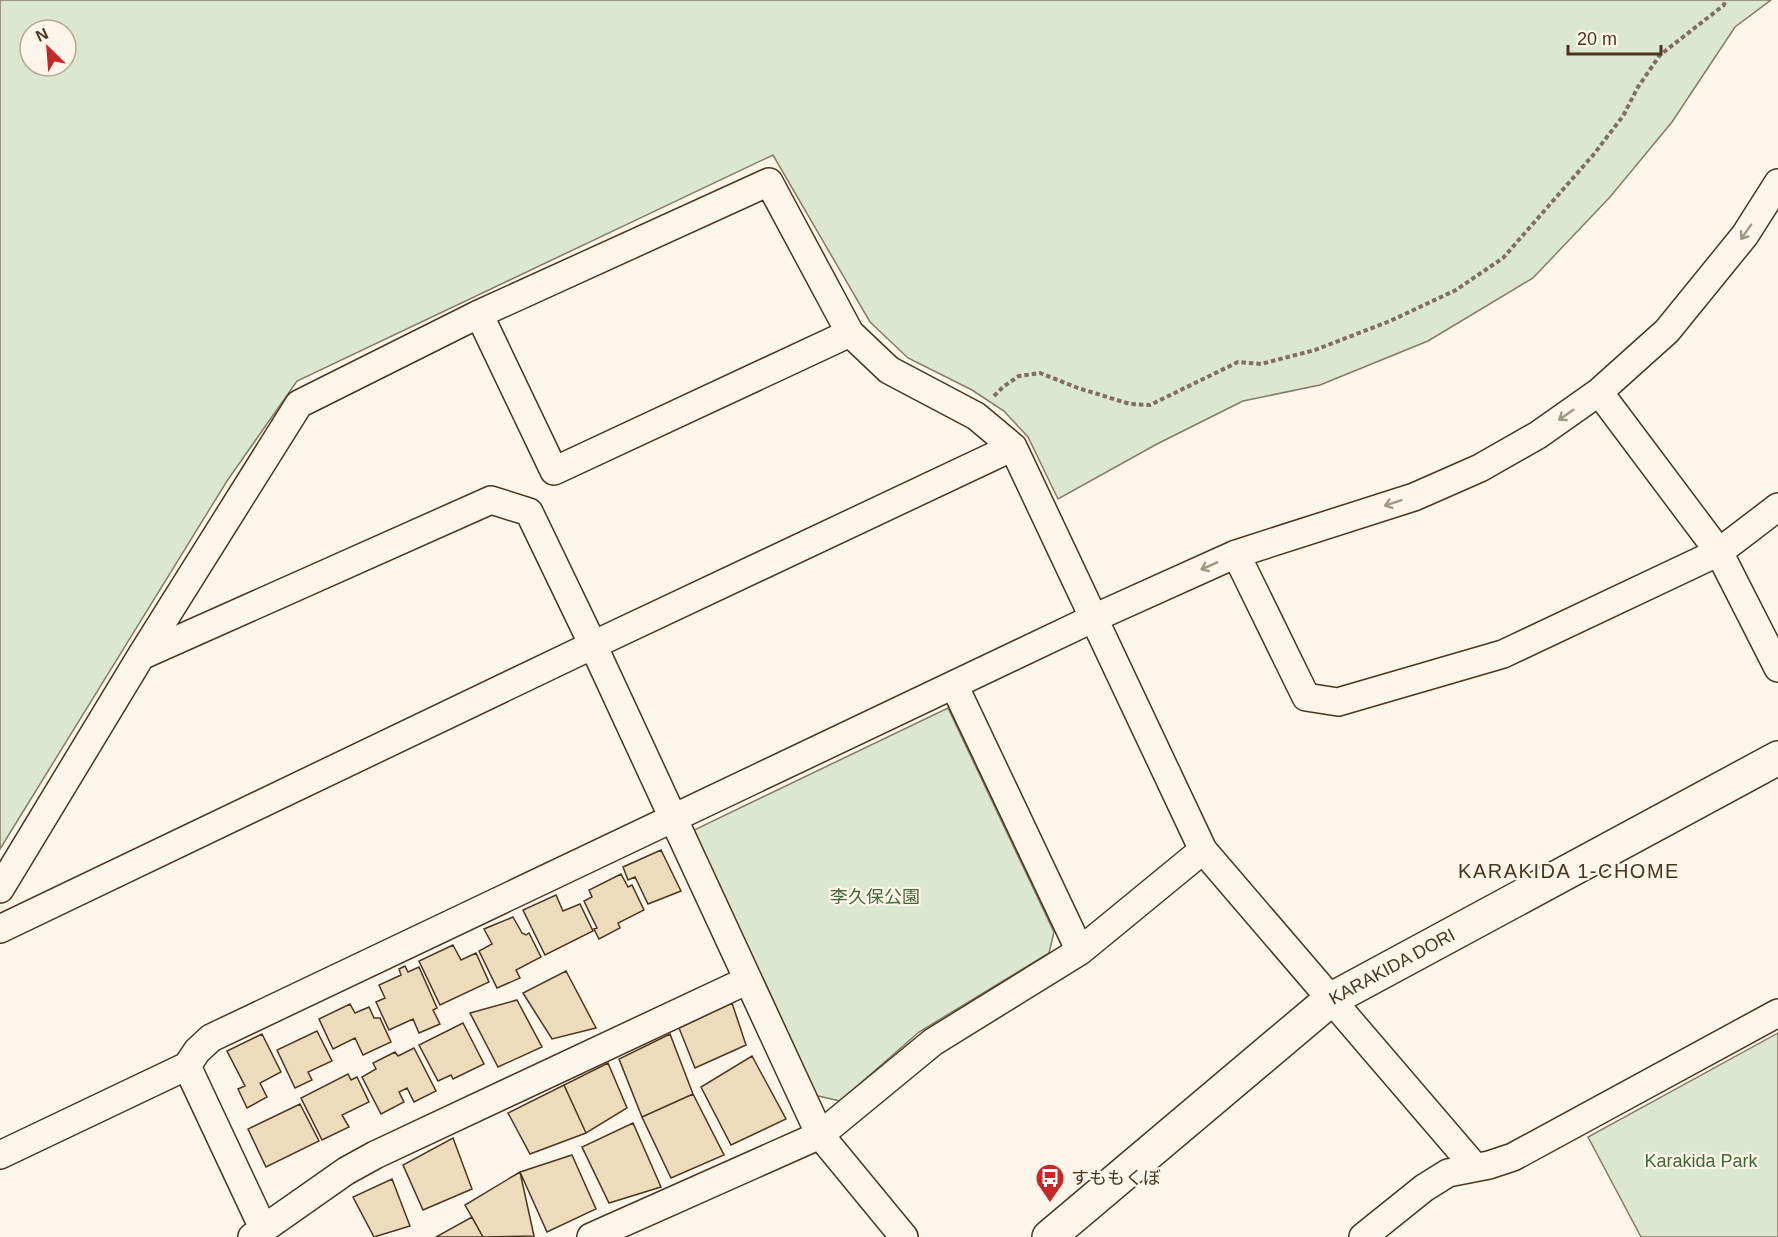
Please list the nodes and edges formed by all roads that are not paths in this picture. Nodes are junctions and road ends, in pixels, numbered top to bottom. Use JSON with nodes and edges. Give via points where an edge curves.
{"nodes":[{"id":1,"x":1778,"y":183,"type":"edge"},
{"id":2,"x":479,"y":314,"type":"junction"},
{"id":3,"x":850,"y":333,"type":"junction"},
{"id":4,"x":1599,"y":392,"type":"junction"},
{"id":5,"x":1013,"y":447,"type":"junction"},
{"id":6,"x":1778,"y":507,"type":"edge"},
{"id":7,"x":1719,"y":552,"type":"junction"},
{"id":8,"x":1236,"y":554,"type":"junction"},
{"id":9,"x":1094,"y":618,"type":"junction"},
{"id":10,"x":593,"y":645,"type":"junction"},
{"id":11,"x":141,"y":656,"type":"junction"},
{"id":12,"x":1778,"y":668,"type":"edge"},
{"id":13,"x":954,"y":685,"type":"junction"},
{"id":14,"x":1778,"y":758,"type":"edge"},
{"id":15,"x":673,"y":819,"type":"junction"},
{"id":16,"x":1203,"y":850,"type":"junction"},
{"id":17,"x":0,"y":889,"type":"edge"},
{"id":18,"x":0,"y":928,"type":"edge"},
{"id":19,"x":1080,"y":951,"type":"junction"},
{"id":20,"x":748,"y":980,"type":"junction"},
{"id":21,"x":1329,"y":1000,"type":"junction"},
{"id":22,"x":1778,"y":1013,"type":"edge"},
{"id":23,"x":187,"y":1066,"type":"junction"},
{"id":24,"x":820,"y":1135,"type":"junction"},
{"id":25,"x":0,"y":1155,"type":"edge"},
{"id":26,"x":1474,"y":1166,"type":"junction"},
{"id":27,"x":258,"y":1233,"type":"edge"},
{"id":28,"x":591,"y":1237,"type":"edge"},
{"id":29,"x":904,"y":1237,"type":"edge"},
{"id":30,"x":1049,"y":1237,"type":"edge"},
{"id":31,"x":1364,"y":1237,"type":"edge"}],
"edges":[{"from":1,"to":4,"type":"street","one_way":true,"via":[[1745,235],[1667,331]]},
{"from":2,"to":3,"type":"street","via":[[769,182]]},
{"from":2,"to":3,"type":"street","via":[[554,471]]},
{"from":2,"to":11,"type":"street","via":[[299,404]]},
{"from":3,"to":5,"type":"street","via":[[889,370],[976,416]]},
{"from":4,"to":7,"type":"street"},
{"from":4,"to":8,"type":"street","one_way":true,"via":[[1538,435],[1480,468],[1414,496]]},
{"from":5,"to":9,"type":"street"},
{"from":5,"to":10,"type":"street"},
{"from":6,"to":7,"type":"street"},
{"from":7,"to":8,"type":"street","via":[[1503,654],[1338,702],[1306,697]]},
{"from":7,"to":12,"type":"street"},
{"from":8,"to":9,"type":"street","one_way":true},
{"from":9,"to":13,"type":"street"},
{"from":9,"to":16,"type":"street"},
{"from":10,"to":11,"type":"street","via":[[529,512],[491,500]]},
{"from":10,"to":15,"type":"street"},
{"from":10,"to":18,"type":"street"},
{"from":11,"to":17,"type":"street"},
{"from":13,"to":15,"type":"street"},
{"from":13,"to":19,"type":"street"},
{"from":14,"to":21,"type":"street","name":"KARAKIDA DORI"},
{"from":15,"to":20,"type":"street"},
{"from":15,"to":23,"type":"street","via":[[211,1038]]},
{"from":16,"to":19,"type":"street"},
{"from":16,"to":21,"type":"street"},
{"from":19,"to":24,"type":"street","via":[[933,1042]]},
{"from":20,"to":24,"type":"street"},
{"from":20,"to":27,"type":"street","via":[[375,1155]]},
{"from":21,"to":26,"type":"street"},
{"from":21,"to":30,"type":"street","name":"KARAKIDA DORI"},
{"from":22,"to":26,"type":"street","via":[[1513,1157]]},
{"from":23,"to":25,"type":"street"},
{"from":23,"to":27,"type":"street"},
{"from":24,"to":28,"type":"street"},
{"from":24,"to":29,"type":"street"},
{"from":26,"to":31,"type":"street","via":[[1448,1173],[1424,1188]]}]}
